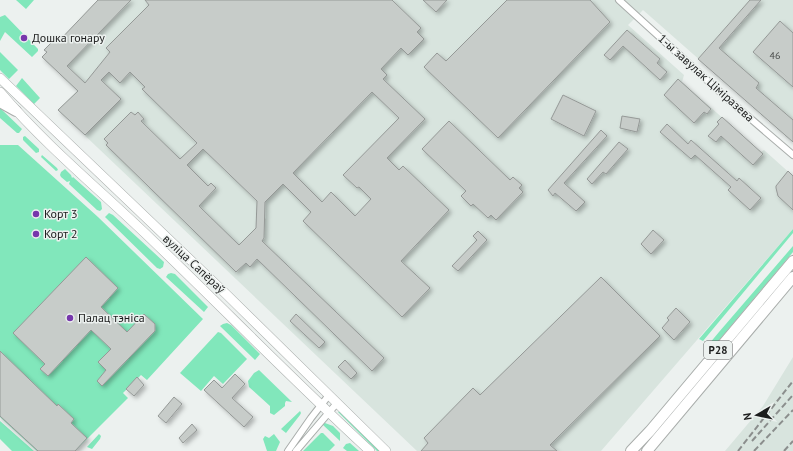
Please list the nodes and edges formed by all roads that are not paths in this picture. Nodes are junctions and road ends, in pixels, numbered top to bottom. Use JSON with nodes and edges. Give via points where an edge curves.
{"nodes":[{"id":1,"x":619,"y":0,"type":"edge"},
{"id":2,"x":0,"y":78,"type":"edge"},
{"id":3,"x":0,"y":92,"type":"edge"},
{"id":4,"x":0,"y":102,"type":"edge"},
{"id":5,"x":16,"y":111,"type":"junction"},
{"id":6,"x":793,"y":155,"type":"edge"},
{"id":7,"x":793,"y":262,"type":"edge"},
{"id":8,"x":793,"y":277,"type":"edge"},
{"id":9,"x":329,"y":395,"type":"junction"},
{"id":10,"x":337,"y":403,"type":"junction"},
{"id":11,"x":321,"y":404,"type":"junction"},
{"id":12,"x":328,"y":412,"type":"junction"},
{"id":13,"x":291,"y":444,"type":"junction"},
{"id":14,"x":297,"y":450,"type":"edge"},
{"id":15,"x":288,"y":451,"type":"edge"},
{"id":16,"x":370,"y":451,"type":"edge"},
{"id":17,"x":386,"y":451,"type":"edge"},
{"id":18,"x":631,"y":451,"type":"edge"},
{"id":19,"x":647,"y":451,"type":"edge"}],
"edges":[{"from":1,"to":6,"type":"street","name":"1-ы завулак Ціміразева"},
{"from":2,"to":9,"type":"main road","name":"вуліца Сапёраў"},
{"from":3,"to":5,"type":"main road","name":"вуліца Сапёраў"},
{"from":4,"to":5,"type":"main road"},
{"from":5,"to":11,"type":"main road","name":"вуліца Сапёраў"},
{"from":7,"to":18,"type":"main road","number":"Р28"},
{"from":8,"to":19,"type":"main road","number":"Р28"},
{"from":9,"to":10,"type":"main road","name":"вуліца Сапёраў"},
{"from":9,"to":11,"type":"street"},
{"from":10,"to":12,"type":"street"},
{"from":10,"to":17,"type":"main road","name":"вуліца Сапёраў"},
{"from":11,"to":12,"type":"main road","name":"вуліца Сапёраў"},
{"from":11,"to":13,"type":"street"},
{"from":12,"to":14,"type":"street"},
{"from":12,"to":16,"type":"main road","name":"вуліца Сапёраў"},
{"from":13,"to":14,"type":"street"},
{"from":13,"to":15,"type":"street"}]}
